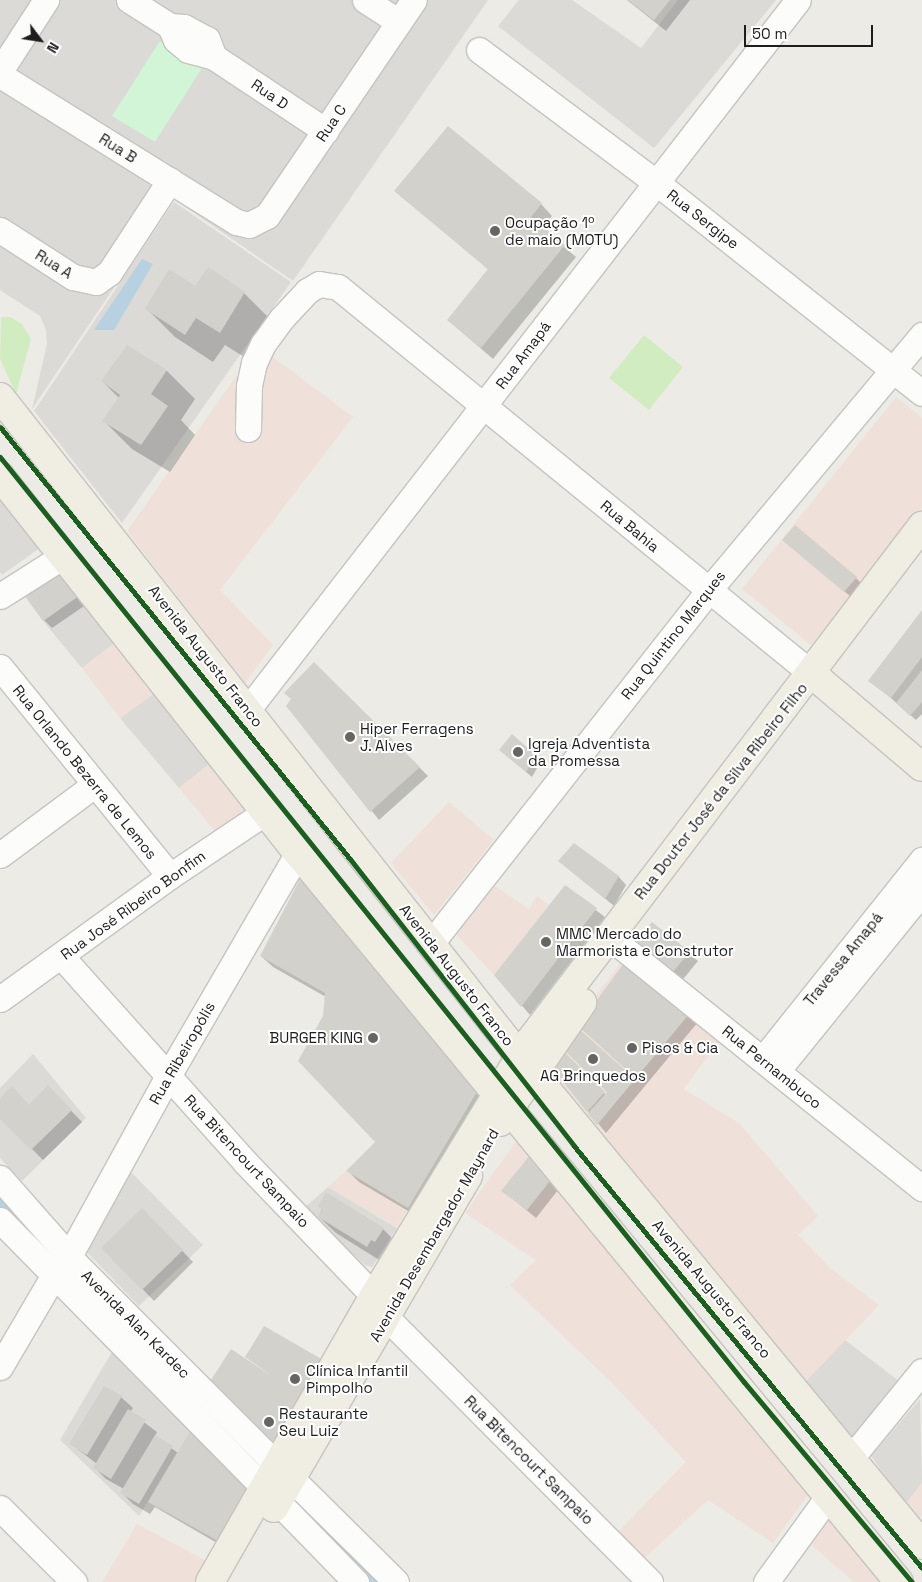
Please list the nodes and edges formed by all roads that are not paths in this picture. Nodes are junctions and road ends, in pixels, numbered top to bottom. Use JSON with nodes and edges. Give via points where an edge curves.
{"nodes":[{"id":1,"x":46,"y":0,"type":"edge"},
{"id":2,"x":130,"y":0,"type":"edge"},
{"id":3,"x":365,"y":0,"type":"edge"},
{"id":4,"x":414,"y":0,"type":"edge"},
{"id":5,"x":798,"y":0,"type":"edge"},
{"id":6,"x":399,"y":22,"type":"junction"},
{"id":7,"x":480,"y":50,"type":"dead end"},
{"id":8,"x":0,"y":71,"type":"edge"},
{"id":9,"x":0,"y":75,"type":"edge"},
{"id":10,"x":326,"y":131,"type":"junction"},
{"id":11,"x":170,"y":180,"type":"junction"},
{"id":12,"x":657,"y":183,"type":"junction"},
{"id":13,"x":236,"y":222,"type":"joint"},
{"id":14,"x":0,"y":230,"type":"edge"},
{"id":15,"x":922,"y":335,"type":"edge"},
{"id":16,"x":893,"y":370,"type":"junction"},
{"id":17,"x":922,"y":393,"type":"edge"},
{"id":18,"x":0,"y":397,"type":"edge"},
{"id":19,"x":484,"y":406,"type":"junction"},
{"id":20,"x":248,"y":429,"type":"dead end"},
{"id":21,"x":0,"y":476,"type":"edge"},
{"id":22,"x":922,"y":526,"type":"edge"},
{"id":23,"x":64,"y":556,"type":"junction"},
{"id":24,"x":922,"y":556,"type":"edge"},
{"id":25,"x":708,"y":591,"type":"junction"},
{"id":26,"x":0,"y":596,"type":"edge"},
{"id":27,"x":0,"y":667,"type":"edge"},
{"id":28,"x":818,"y":678,"type":"junction"},
{"id":29,"x":248,"y":709,"type":"junction"},
{"id":30,"x":922,"y":766,"type":"edge"},
{"id":31,"x":93,"y":786,"type":"junction"},
{"id":32,"x":267,"y":811,"type":"junction"},
{"id":33,"x":298,"y":853,"type":"junction"},
{"id":34,"x":0,"y":855,"type":"edge"},
{"id":35,"x":922,"y":860,"type":"edge"},
{"id":36,"x":170,"y":876,"type":"junction"},
{"id":37,"x":922,"y":892,"type":"edge"},
{"id":38,"x":432,"y":942,"type":"junction"},
{"id":39,"x":622,"y":947,"type":"junction"},
{"id":40,"x":61,"y":956,"type":"junction"},
{"id":41,"x":0,"y":999,"type":"edge"},
{"id":42,"x":526,"y":1064,"type":"junction"},
{"id":43,"x":770,"y":1065,"type":"junction"},
{"id":44,"x":168,"y":1076,"type":"junction"},
{"id":45,"x":503,"y":1100,"type":"junction"},
{"id":46,"x":0,"y":1178,"type":"edge"},
{"id":47,"x":922,"y":1188,"type":"edge"},
{"id":48,"x":0,"y":1220,"type":"edge"},
{"id":49,"x":68,"y":1256,"type":"junction"},
{"id":50,"x":54,"y":1275,"type":"junction"},
{"id":51,"x":380,"y":1307,"type":"junction"},
{"id":52,"x":0,"y":1368,"type":"edge"},
{"id":53,"x":922,"y":1371,"type":"edge"},
{"id":54,"x":851,"y":1458,"type":"junction"},
{"id":55,"x":284,"y":1472,"type":"junction"},
{"id":56,"x":271,"y":1495,"type":"junction"},
{"id":57,"x":827,"y":1498,"type":"junction"},
{"id":58,"x":0,"y":1508,"type":"edge"},
{"id":59,"x":922,"y":1545,"type":"edge"},
{"id":60,"x":74,"y":1582,"type":"edge"},
{"id":61,"x":210,"y":1582,"type":"edge"},
{"id":62,"x":233,"y":1582,"type":"edge"},
{"id":63,"x":356,"y":1582,"type":"edge"},
{"id":64,"x":396,"y":1582,"type":"edge"},
{"id":65,"x":650,"y":1582,"type":"edge"},
{"id":66,"x":766,"y":1582,"type":"edge"},
{"id":67,"x":899,"y":1582,"type":"edge"}],
"edges":[{"from":1,"to":8,"type":"street"},
{"from":2,"to":10,"type":"street","name":"Rua D","via":[[170,26],[176,40],[188,50],[214,57]]},
{"from":3,"to":6,"type":"street"},
{"from":4,"to":6,"type":"street","name":"Rua C"},
{"from":5,"to":12,"type":"street","name":"Rua Amapá"},
{"from":6,"to":10,"type":"street","name":"Rua C"},
{"from":7,"to":12,"type":"street","name":"Rua Sergipe"},
{"from":9,"to":11,"type":"street","name":"Rua B"},
{"from":10,"to":13,"type":"street","name":"Rua C","via":[[267,216],[249,226]]},
{"from":11,"to":13,"type":"street","name":"Rua B"},
{"from":11,"to":14,"type":"street","name":"Rua A","via":[[109,273],[96,282],[81,281]]},
{"from":12,"to":16,"type":"street","name":"Rua Sergipe"},
{"from":12,"to":19,"type":"street","name":"Rua Amapá"},
{"from":15,"to":16,"type":"street","name":"Rua Quintino Marques"},
{"from":16,"to":17,"type":"street","name":"Rua Sergipe"},
{"from":16,"to":25,"type":"street","name":"Rua Quintino Marques"},
{"from":18,"to":29,"type":"main road","name":"Avenida Augusto Franco"},
{"from":19,"to":20,"type":"street","name":"Rua Bahia","via":[[338,287],[319,284],[307,291],[263,344],[254,363]]},
{"from":19,"to":25,"type":"street","name":"Rua Bahia"},
{"from":19,"to":29,"type":"street","name":"Rua Amapá"},
{"from":21,"to":23,"type":"main road"},
{"from":22,"to":28,"type":"main road","name":"Rua Doutor José da Silva Ribeiro Filho"},
{"from":23,"to":26,"type":"street"},
{"from":23,"to":32,"type":"main road"},
{"from":24,"to":28,"type":"main road","name":"Rua Doutor José da Silva Ribeiro Filho"},
{"from":25,"to":28,"type":"street","name":"Rua Bahia"},
{"from":25,"to":38,"type":"street","name":"Rua Quintino Marques"},
{"from":27,"to":31,"type":"street","name":"Rua Orlando Bezerra de Lemos"},
{"from":28,"to":30,"type":"main road","name":"Rua Bahia"},
{"from":28,"to":39,"type":"main road","name":"Rua Doutor José da Silva Ribeiro Filho"},
{"from":28,"to":42,"type":"main road","name":"Rua Doutor José da Silva Ribeiro Filho"},
{"from":29,"to":38,"type":"main road","name":"Avenida Augusto Franco"},
{"from":31,"to":34,"type":"street"},
{"from":31,"to":36,"type":"street","name":"Rua Orlando Bezerra de Lemos"},
{"from":32,"to":33,"type":"main road"},
{"from":32,"to":36,"type":"street","name":"Rua José Ribeiro Bonfim"},
{"from":33,"to":44,"type":"street","name":"Rua Ribeiropólis"},
{"from":33,"to":45,"type":"main road"},
{"from":35,"to":43,"type":"street","name":"Travessa Amapá"},
{"from":36,"to":40,"type":"street","name":"Rua José Ribeiro Bonfim"},
{"from":37,"to":43,"type":"street","name":"Travessa Amapá"},
{"from":38,"to":42,"type":"main road","name":"Avenida Augusto Franco"},
{"from":39,"to":42,"type":"main road","name":"Rua Doutor José da Silva Ribeiro Filho"},
{"from":39,"to":43,"type":"street","name":"Rua Pernambuco"},
{"from":40,"to":41,"type":"street","name":"Rua José Ribeiro Bonfim"},
{"from":40,"to":44,"type":"street","name":"Rua Bitencourt Sampaio"},
{"from":42,"to":45,"type":"main road","name":"Avenida Desembargador Maynard"},
{"from":42,"to":54,"type":"main road","name":"Avenida Augusto Franco"},
{"from":43,"to":47,"type":"street","name":"Rua Pernambuco"},
{"from":44,"to":49,"type":"street","name":"Rua Ribeiropólis"},
{"from":44,"to":51,"type":"street","name":"Rua Bitencourt Sampaio"},
{"from":45,"to":51,"type":"main road","name":"Avenida Desembargador Maynard"},
{"from":45,"to":57,"type":"main road"},
{"from":46,"to":49,"type":"street","name":"Avenida Alan Kardec"},
{"from":48,"to":50,"type":"street","name":"Avenida Alan Kardec"},
{"from":49,"to":55,"type":"street","name":"Avenida Alan Kardec"},
{"from":50,"to":52,"type":"street"},
{"from":50,"to":56,"type":"street","name":"Avenida Alan Kardec"},
{"from":51,"to":55,"type":"main road","name":"Avenida Desembargador Maynard"},
{"from":51,"to":65,"type":"street","name":"Rua Bitencourt Sampaio"},
{"from":53,"to":54,"type":"street"},
{"from":54,"to":59,"type":"main road","name":"Avenida Augusto Franco"},
{"from":55,"to":56,"type":"main road","name":"Avenida Desembargador Maynard"},
{"from":55,"to":64,"type":"street","name":"Avenida Alan Kardec"},
{"from":56,"to":61,"type":"main road","name":"Avenida Desembargador Maynard"},
{"from":56,"to":62,"type":"main road","name":"Avenida Desembargador Maynard"},
{"from":56,"to":63,"type":"street","name":"Avenida Alan Kardec"},
{"from":57,"to":66,"type":"street"},
{"from":57,"to":67,"type":"main road"},
{"from":58,"to":60,"type":"street"}]}
